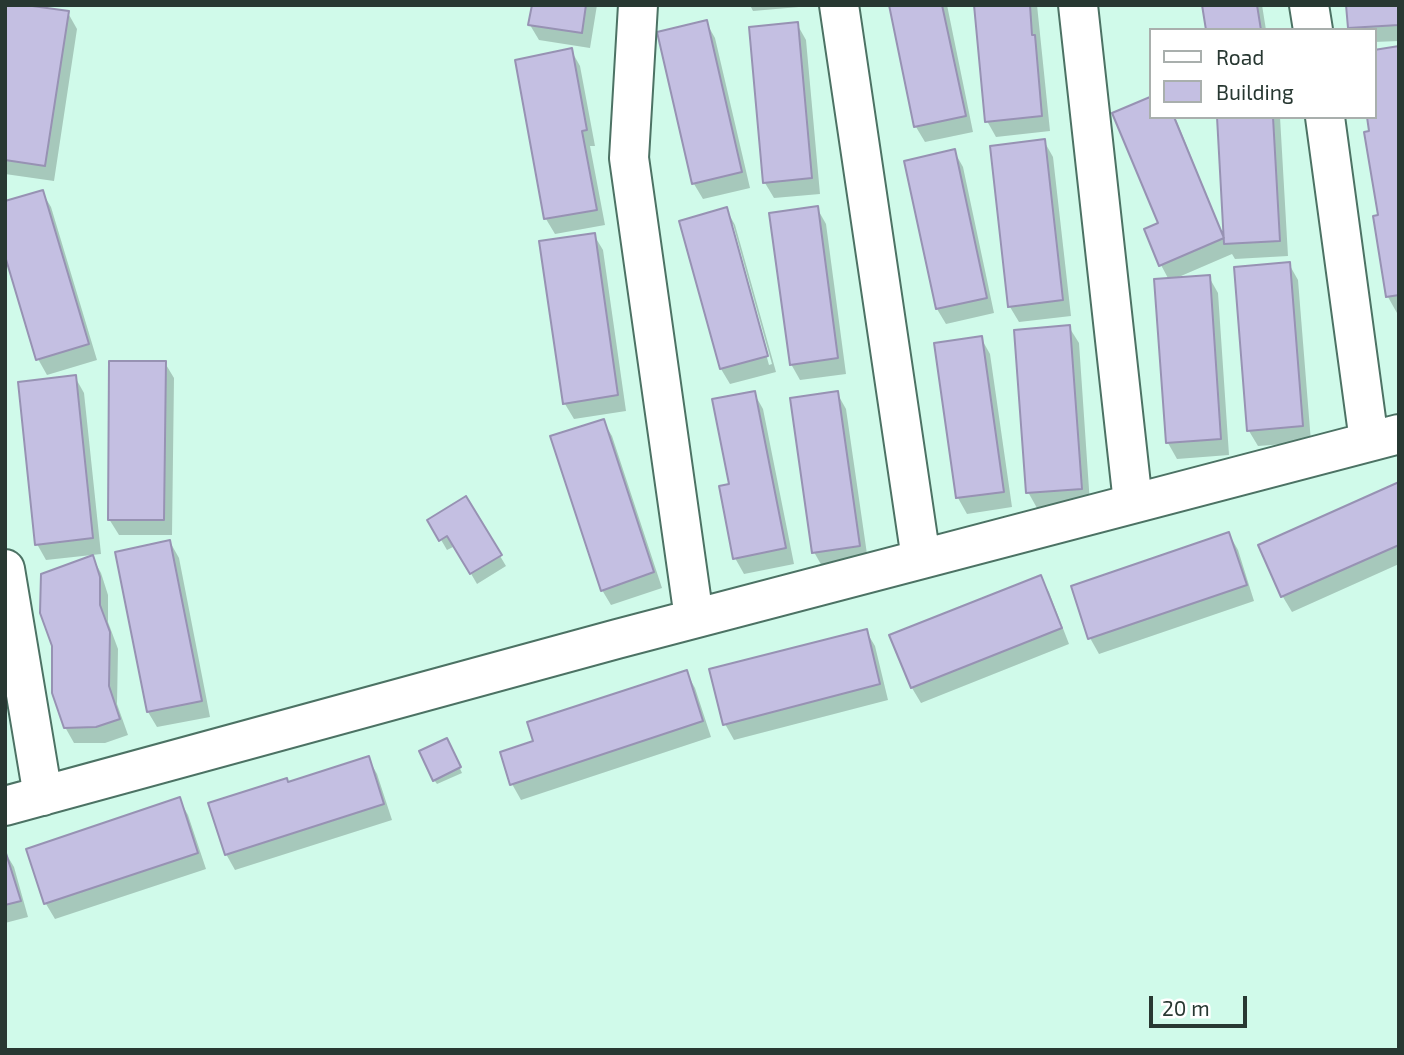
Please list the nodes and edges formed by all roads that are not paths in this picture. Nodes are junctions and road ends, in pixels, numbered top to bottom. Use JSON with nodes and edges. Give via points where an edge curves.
{"nodes":[{"id":1,"x":638,"y":5,"type":"edge"},
{"id":2,"x":839,"y":5,"type":"edge"},
{"id":3,"x":1078,"y":5,"type":"edge"},
{"id":4,"x":1309,"y":5,"type":"edge"},
{"id":5,"x":1313,"y":28,"type":"edge"},
{"id":6,"x":1325,"y":119,"type":"edge"},
{"id":7,"x":1384,"y":438,"type":"edge"},
{"id":8,"x":1133,"y":503,"type":"junction"},
{"id":9,"x":921,"y":559,"type":"junction"},
{"id":10,"x":5,"y":569,"type":"edge"},
{"id":11,"x":694,"y":618,"type":"junction"},
{"id":12,"x":43,"y":796,"type":"junction"},
{"id":13,"x":5,"y":806,"type":"edge"}],
"edges":[{"from":1,"to":11,"type":"street","via":[[629,158]]},
{"from":2,"to":9,"type":"street"},
{"from":3,"to":8,"type":"street"},
{"from":4,"to":5,"type":"street"},
{"from":6,"to":7,"type":"street"},
{"from":7,"to":8,"type":"street"},
{"from":8,"to":9,"type":"street"},
{"from":9,"to":11,"type":"street"},
{"from":10,"to":12,"type":"street"},
{"from":11,"to":12,"type":"street"},
{"from":12,"to":13,"type":"street"}]}
